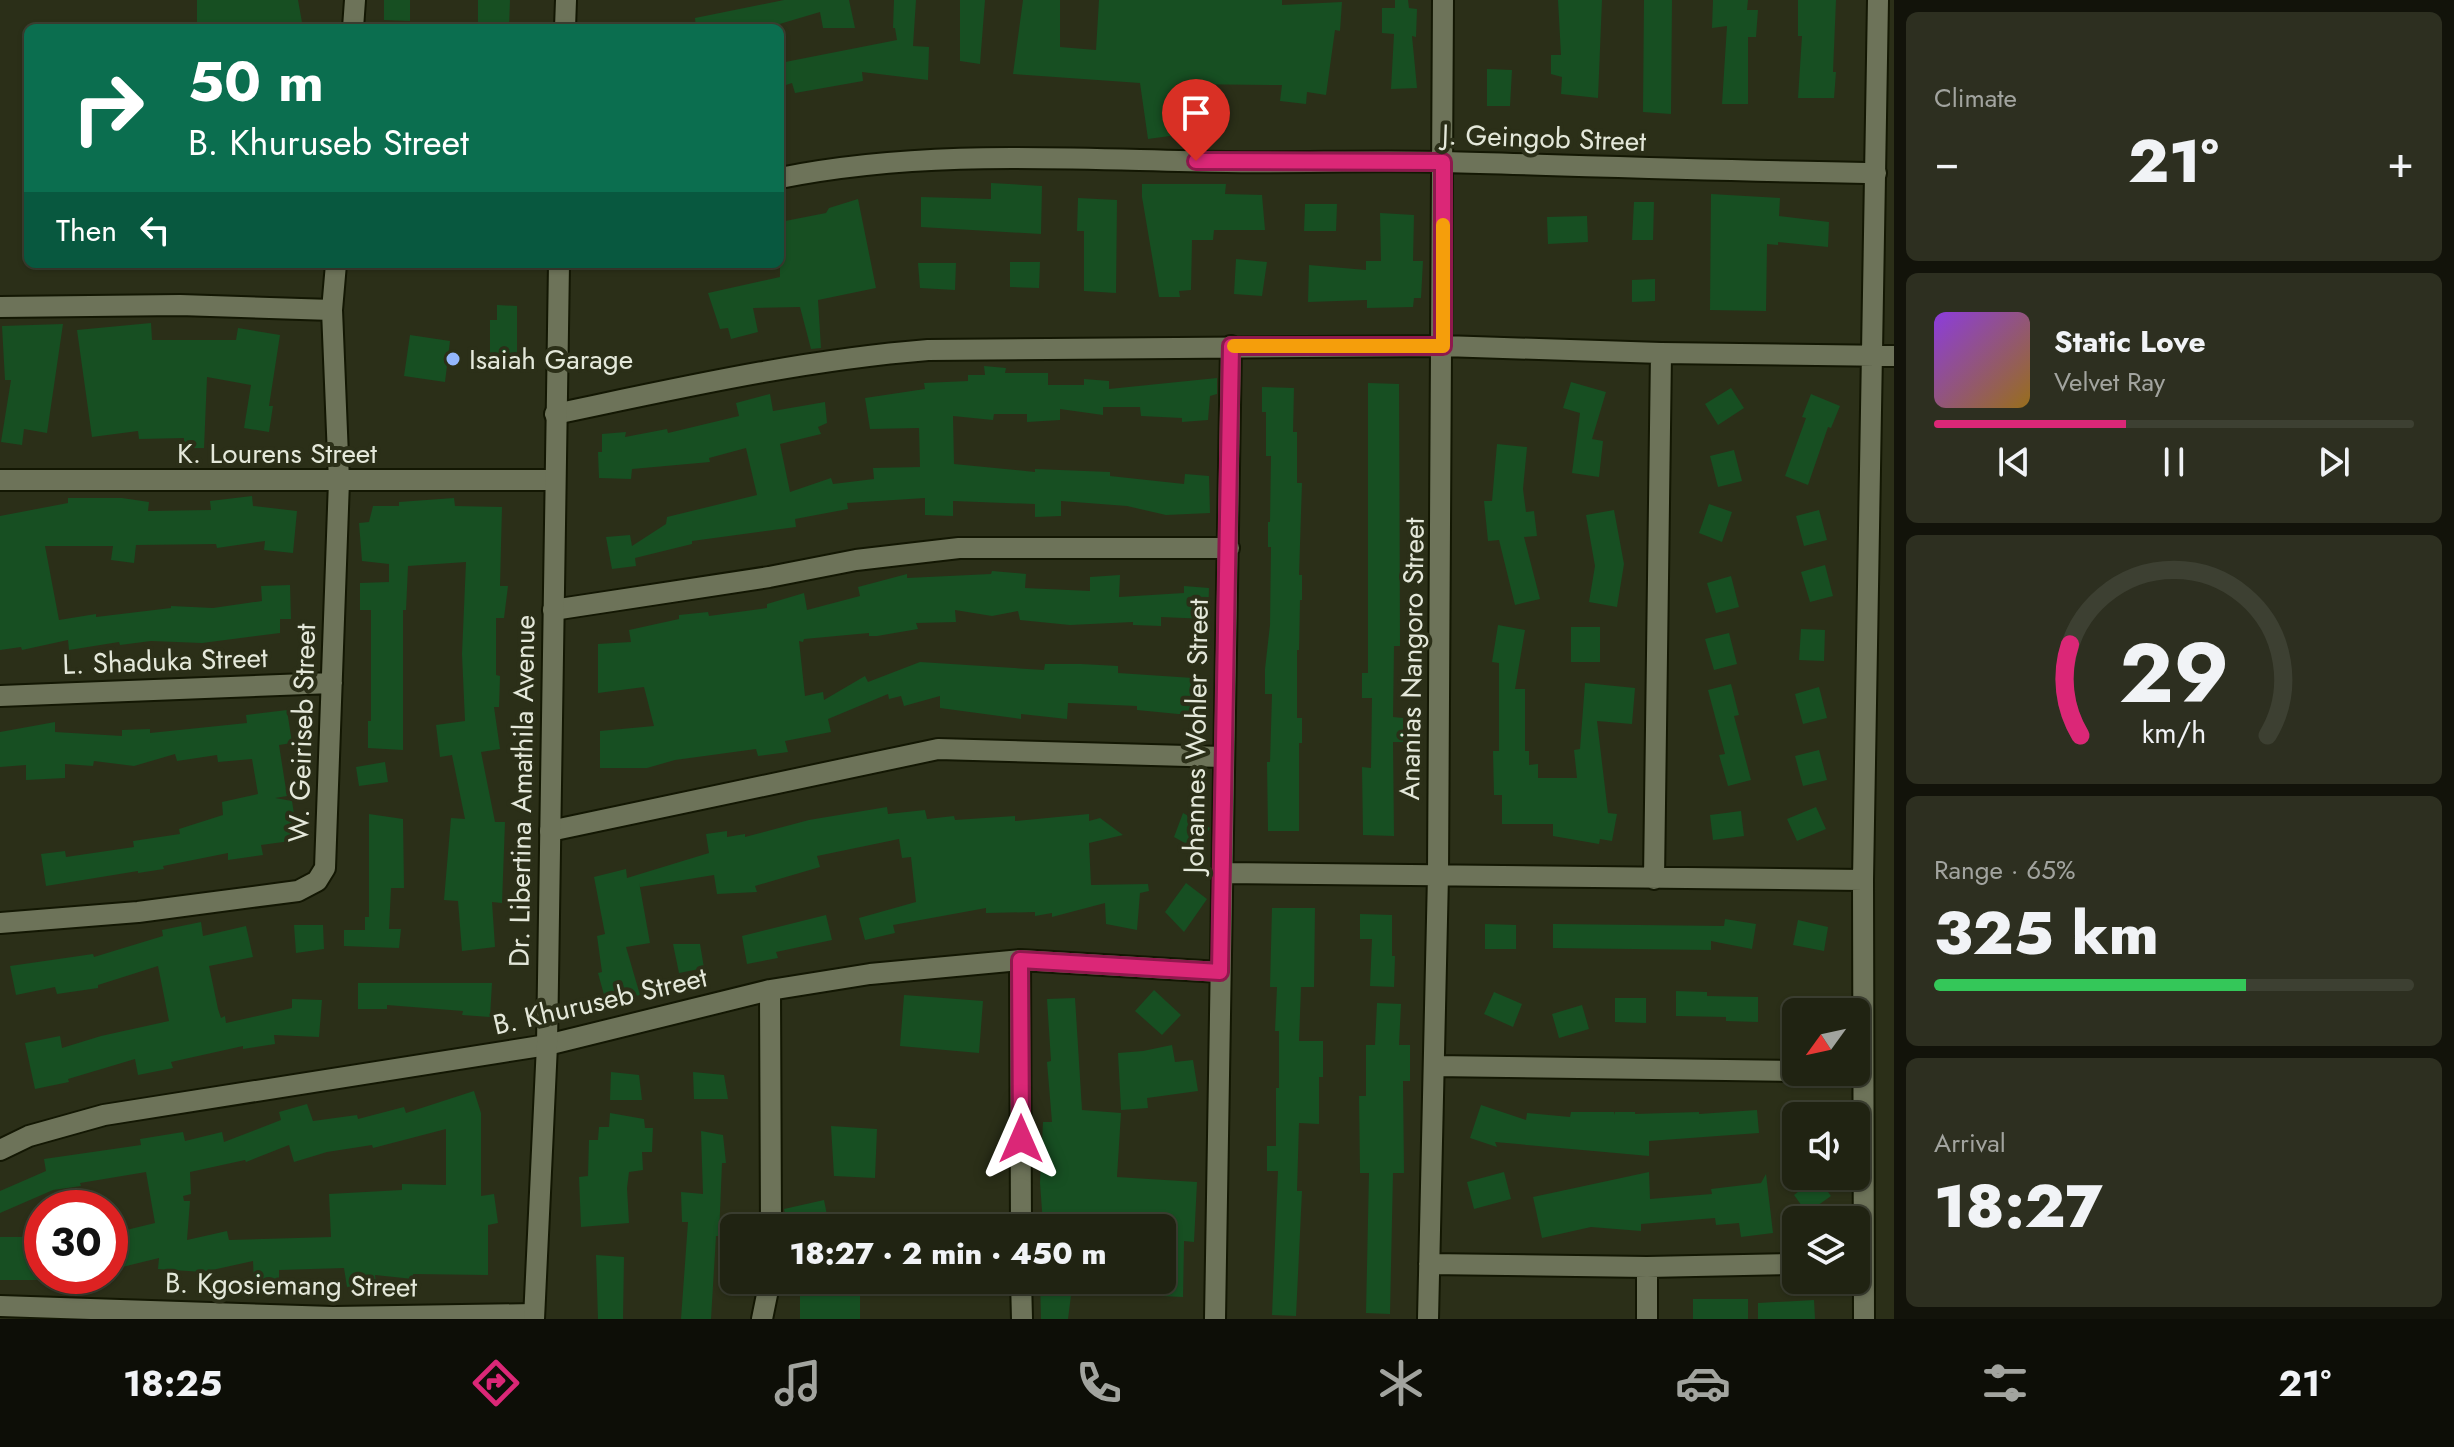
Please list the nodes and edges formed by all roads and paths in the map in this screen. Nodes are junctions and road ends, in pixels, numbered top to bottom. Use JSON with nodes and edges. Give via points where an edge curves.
{"nodes":[{"id":1,"x":355,"y":0,"type":"edge"},
{"id":2,"x":566,"y":0,"type":"edge"},
{"id":3,"x":1443,"y":0,"type":"edge"},
{"id":4,"x":1878,"y":0,"type":"edge"},
{"id":5,"x":353,"y":24,"type":"edge"},
{"id":6,"x":565,"y":24,"type":"edge"},
{"id":7,"x":1443,"y":162,"type":"junction"},
{"id":8,"x":1876,"y":173,"type":"junction"},
{"id":9,"x":784,"y":177,"type":"edge"},
{"id":10,"x":336,"y":268,"type":"edge"},
{"id":11,"x":559,"y":268,"type":"edge"},
{"id":12,"x":0,"y":307,"type":"edge"},
{"id":13,"x":332,"y":310,"type":"junction"},
{"id":14,"x":1231,"y":346,"type":"junction"},
{"id":15,"x":1443,"y":346,"type":"junction"},
{"id":16,"x":1661,"y":353,"type":"junction"},
{"id":17,"x":1872,"y":356,"type":"junction"},
{"id":18,"x":1894,"y":356,"type":"edge"},
{"id":19,"x":555,"y":414,"type":"junction"},
{"id":20,"x":0,"y":480,"type":"edge"},
{"id":21,"x":554,"y":480,"type":"junction"},
{"id":22,"x":339,"y":481,"type":"junction"},
{"id":23,"x":1229,"y":548,"type":"junction"},
{"id":24,"x":553,"y":610,"type":"junction"},
{"id":25,"x":332,"y":683,"type":"junction"},
{"id":26,"x":0,"y":696,"type":"edge"},
{"id":27,"x":1223,"y":757,"type":"junction"},
{"id":28,"x":550,"y":831,"type":"junction"},
{"id":29,"x":1221,"y":873,"type":"junction"},
{"id":30,"x":1438,"y":875,"type":"junction"},
{"id":31,"x":1654,"y":879,"type":"junction"},
{"id":32,"x":1863,"y":880,"type":"junction"},
{"id":33,"x":0,"y":923,"type":"edge"},
{"id":34,"x":1020,"y":960,"type":"junction"},
{"id":35,"x":1220,"y":972,"type":"junction"},
{"id":36,"x":770,"y":990,"type":"junction"},
{"id":37,"x":1861,"y":998,"type":"edge"},
{"id":38,"x":547,"y":1045,"type":"junction"},
{"id":39,"x":1434,"y":1066,"type":"junction"},
{"id":40,"x":1782,"y":1071,"type":"edge"},
{"id":41,"x":1860,"y":1086,"type":"edge"},
{"id":42,"x":0,"y":1150,"type":"edge"},
{"id":43,"x":1860,"y":1206,"type":"edge"},
{"id":44,"x":771,"y":1214,"type":"edge"},
{"id":45,"x":1021,"y":1214,"type":"edge"},
{"id":46,"x":1429,"y":1264,"type":"junction"},
{"id":47,"x":1782,"y":1264,"type":"edge"},
{"id":48,"x":1647,"y":1267,"type":"junction"},
{"id":49,"x":767,"y":1294,"type":"edge"},
{"id":50,"x":1021,"y":1294,"type":"edge"},
{"id":51,"x":1862,"y":1294,"type":"edge"},
{"id":52,"x":0,"y":1306,"type":"edge"},
{"id":53,"x":534,"y":1317,"type":"edge"},
{"id":54,"x":333,"y":1318,"type":"edge"},
{"id":55,"x":762,"y":1319,"type":"edge"},
{"id":56,"x":1022,"y":1319,"type":"edge"},
{"id":57,"x":1215,"y":1319,"type":"edge"},
{"id":58,"x":1428,"y":1319,"type":"edge"},
{"id":59,"x":1647,"y":1319,"type":"edge"},
{"id":60,"x":1864,"y":1319,"type":"edge"}],
"edges":[{"from":1,"to":5,"type":"street"},
{"from":2,"to":6,"type":"street"},
{"from":3,"to":7,"type":"street","name":"Ananias Nangoro Street"},
{"from":4,"to":8,"type":"street"},
{"from":7,"to":8,"type":"street","name":"J. Geingob Street"},
{"from":7,"to":9,"type":"street","name":"J. Geingob Street","via":[[938,157]]},
{"from":7,"to":15,"type":"street","name":"Ananias Nangoro Street"},
{"from":8,"to":17,"type":"street"},
{"from":10,"to":13,"type":"street","name":"W. Geiriseb Street"},
{"from":11,"to":19,"type":"street","name":"Dr. Libertina Amathila Avenue"},
{"from":12,"to":13,"type":"street"},
{"from":13,"to":22,"type":"street","name":"W. Geiriseb Street"},
{"from":14,"to":15,"type":"street"},
{"from":14,"to":19,"type":"street","via":[[928,350],[853,356]]},
{"from":14,"to":23,"type":"street","name":"Johannes Wohler Street"},
{"from":15,"to":16,"type":"street"},
{"from":15,"to":30,"type":"street","name":"Ananias Nangoro Street"},
{"from":16,"to":17,"type":"street"},
{"from":16,"to":31,"type":"street"},
{"from":17,"to":18,"type":"street"},
{"from":17,"to":32,"type":"street"},
{"from":19,"to":21,"type":"street","name":"Dr. Libertina Amathila Avenue"},
{"from":20,"to":22,"type":"street","name":"K. Lourens Street"},
{"from":21,"to":22,"type":"street","name":"K. Lourens Street"},
{"from":21,"to":24,"type":"street","name":"Dr. Libertina Amathila Avenue"},
{"from":22,"to":25,"type":"street","name":"W. Geiriseb Street"},
{"from":23,"to":24,"type":"street","via":[[959,548]]},
{"from":23,"to":27,"type":"street","name":"Johannes Wohler Street"},
{"from":24,"to":28,"type":"street","name":"Dr. Libertina Amathila Avenue"},
{"from":25,"to":26,"type":"street","name":"L. Shaduka Street"},
{"from":25,"to":33,"type":"street","name":"W. Geiriseb Street","via":[[325,868],[317,881],[284,893]]},
{"from":27,"to":28,"type":"street","via":[[938,749]]},
{"from":27,"to":29,"type":"street","name":"Johannes Wohler Street"},
{"from":28,"to":38,"type":"street","name":"Dr. Libertina Amathila Avenue"},
{"from":29,"to":30,"type":"street"},
{"from":29,"to":35,"type":"street","name":"Johannes Wohler Street"},
{"from":30,"to":31,"type":"street"},
{"from":30,"to":39,"type":"street","name":"Ananias Nangoro Street"},
{"from":31,"to":32,"type":"street"},
{"from":32,"to":37,"type":"street"},
{"from":34,"to":35,"type":"street","name":"B. Khuruseb Street"},
{"from":34,"to":36,"type":"street","name":"B. Khuruseb Street"},
{"from":34,"to":45,"type":"street"},
{"from":35,"to":57,"type":"street","name":"Johannes Wohler Street"},
{"from":36,"to":38,"type":"street","name":"B. Khuruseb Street"},
{"from":36,"to":44,"type":"street"},
{"from":38,"to":42,"type":"street","name":"B. Khuruseb Street","via":[[104,1115],[29,1136]]},
{"from":38,"to":53,"type":"street","name":"Dr. Libertina Amathila Avenue"},
{"from":39,"to":40,"type":"street"},
{"from":39,"to":46,"type":"street","name":"Ananias Nangoro Street"},
{"from":41,"to":43,"type":"street"},
{"from":46,"to":48,"type":"street"},
{"from":46,"to":58,"type":"street","name":"Ananias Nangoro Street"},
{"from":47,"to":48,"type":"street"},
{"from":48,"to":59,"type":"street"},
{"from":49,"to":55,"type":"street"},
{"from":50,"to":56,"type":"street"},
{"from":51,"to":60,"type":"street"},
{"from":52,"to":54,"type":"street","name":"B. Kgosiemang Street"},
{"from":53,"to":54,"type":"street","name":"B. Kgosiemang Street"}]}
